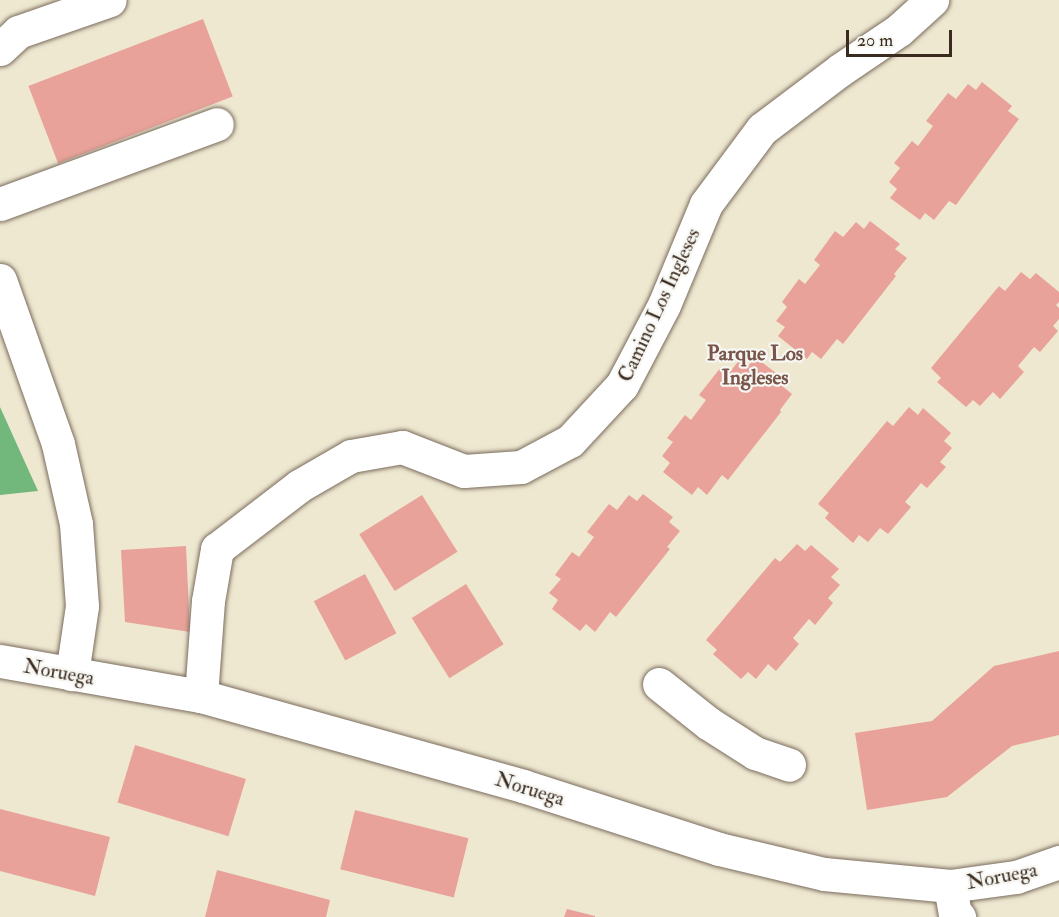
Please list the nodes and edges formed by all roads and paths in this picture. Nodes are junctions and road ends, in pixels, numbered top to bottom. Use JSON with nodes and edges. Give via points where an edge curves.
{"nodes":[{"id":1,"x":110,"y":0,"type":"edge"},
{"id":2,"x":932,"y":0,"type":"edge"},
{"id":3,"x":0,"y":49,"type":"edge"},
{"id":4,"x":217,"y":124,"type":"dead end"},
{"id":5,"x":0,"y":204,"type":"edge"},
{"id":6,"x":0,"y":280,"type":"edge"},
{"id":7,"x":0,"y":661,"type":"edge"},
{"id":8,"x":72,"y":675,"type":"junction"},
{"id":9,"x":659,"y":684,"type":"dead end"},
{"id":10,"x":201,"y":696,"type":"junction"},
{"id":11,"x":789,"y":765,"type":"dead end"},
{"id":12,"x":1059,"y":862,"type":"edge"},
{"id":13,"x":950,"y":886,"type":"junction"},
{"id":14,"x":959,"y":917,"type":"edge"}],
"edges":[{"from":1,"to":3,"type":"street","via":[[18,32]]},
{"from":2,"to":10,"type":"street","name":"Camino Los Ingleses","via":[[899,30],[762,129],[706,204],[664,305],[622,386],[570,441],[521,467],[464,471],[402,447],[351,456],[299,486],[217,549],[208,601]]},
{"from":4,"to":5,"type":"street"},
{"from":6,"to":8,"type":"street","via":[[58,444],[76,524],[82,606]]},
{"from":7,"to":8,"type":"street","name":"Noruega"},
{"from":8,"to":10,"type":"street","name":"Noruega"},
{"from":9,"to":11,"type":"street","via":[[708,723],[755,753]]},
{"from":10,"to":13,"type":"street","name":"Noruega","via":[[523,786],[719,849],[824,874]]},
{"from":12,"to":13,"type":"street","name":"Noruega","via":[[1016,877]]},
{"from":13,"to":14,"type":"street"}]}
